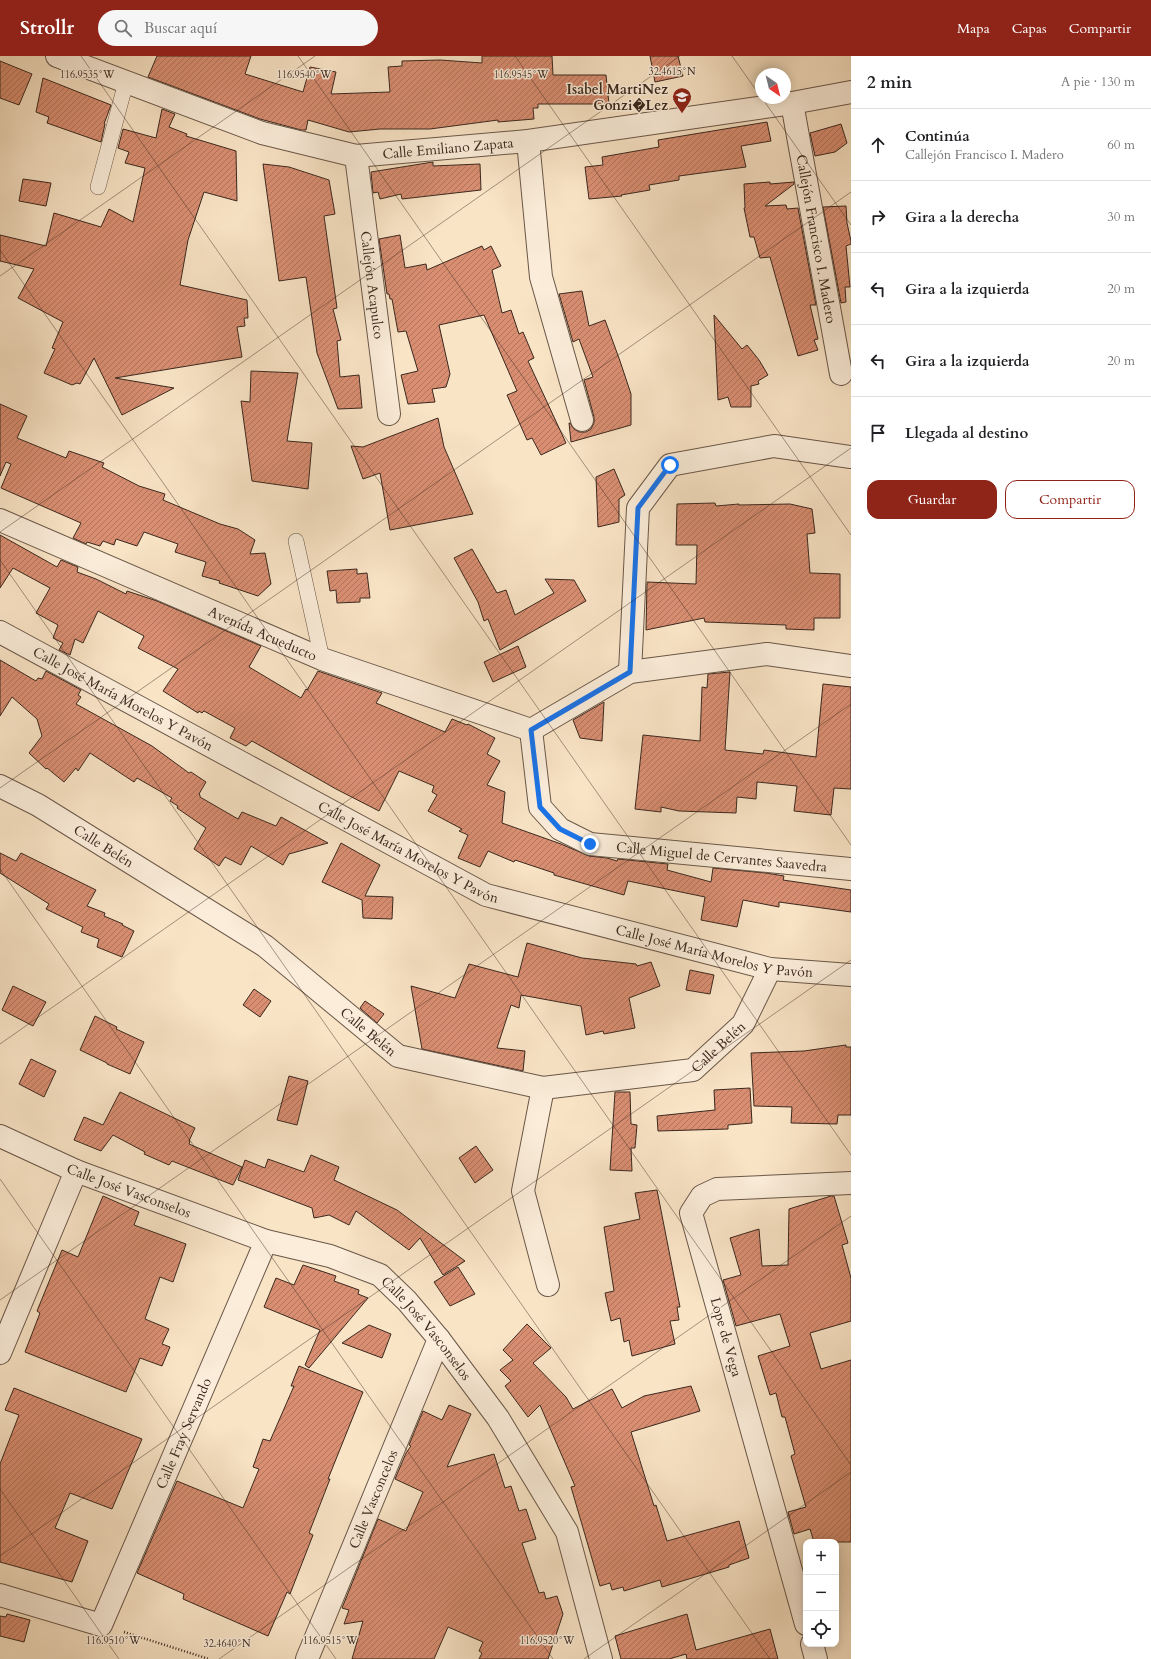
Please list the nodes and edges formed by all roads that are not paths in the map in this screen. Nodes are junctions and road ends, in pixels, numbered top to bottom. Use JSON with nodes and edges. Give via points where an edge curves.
{"nodes":[{"id":1,"x":57,"y":56,"type":"edge"},
{"id":2,"x":126,"y":82,"type":"junction"},
{"id":3,"x":851,"y":92,"type":"edge"},
{"id":4,"x":792,"y":103,"type":"junction"},
{"id":5,"x":528,"y":141,"type":"junction"},
{"id":6,"x":356,"y":156,"type":"junction"},
{"id":7,"x":98,"y":187,"type":"dead end"},
{"id":8,"x":841,"y":374,"type":"dead end"},
{"id":9,"x":389,"y":414,"type":"dead end"},
{"id":10,"x":582,"y":420,"type":"dead end"},
{"id":11,"x":851,"y":457,"type":"edge"},
{"id":12,"x":0,"y":520,"type":"edge"},
{"id":13,"x":296,"y":540,"type":"dead end"},
{"id":14,"x":0,"y":632,"type":"edge"},
{"id":15,"x":322,"y":659,"type":"junction"},
{"id":16,"x":851,"y":666,"type":"edge"},
{"id":17,"x":630,"y":672,"type":"junction"},
{"id":18,"x":531,"y":730,"type":"junction"},
{"id":19,"x":0,"y":786,"type":"edge"},
{"id":20,"x":851,"y":869,"type":"edge"},
{"id":21,"x":770,"y":969,"type":"junction"},
{"id":22,"x":851,"y":975,"type":"edge"},
{"id":23,"x":543,"y":1088,"type":"junction"},
{"id":24,"x":0,"y":1136,"type":"edge"},
{"id":25,"x":76,"y":1171,"type":"junction"},
{"id":26,"x":851,"y":1183,"type":"edge"},
{"id":27,"x":266,"y":1241,"type":"junction"},
{"id":28,"x":548,"y":1285,"type":"dead end"},
{"id":29,"x":439,"y":1339,"type":"junction"},
{"id":30,"x":0,"y":1353,"type":"edge"},
{"id":31,"x":0,"y":1594,"type":"edge"},
{"id":32,"x":803,"y":1613,"type":"edge"},
{"id":33,"x":813,"y":1647,"type":"edge"},
{"id":34,"x":307,"y":1659,"type":"edge"},
{"id":35,"x":601,"y":1659,"type":"edge"},
{"id":36,"x":816,"y":1659,"type":"edge"}],
"edges":[{"from":1,"to":2,"type":"street","name":"Calle Emiliano Zapata"},
{"from":2,"to":6,"type":"street","name":"Calle Emiliano Zapata","via":[[262,133]]},
{"from":2,"to":7,"type":"lane"},
{"from":3,"to":4,"type":"street","name":"Calle Emiliano Zapata"},
{"from":4,"to":5,"type":"street","name":"Calle Emiliano Zapata"},
{"from":4,"to":8,"type":"street","name":"Callejón Francisco I. Madero"},
{"from":5,"to":6,"type":"street","name":"Calle Emiliano Zapata"},
{"from":5,"to":10,"type":"street","via":[[541,277]]},
{"from":6,"to":9,"type":"street","name":"Callejón Acapulco"},
{"from":11,"to":17,"type":"street","via":[[774,446],[670,465],[638,508]]},
{"from":12,"to":15,"type":"street","name":"Avenida Acueducto"},
{"from":13,"to":15,"type":"lane"},
{"from":14,"to":21,"type":"street","name":"Calle José María Morelos Y Pavón","via":[[486,895]]},
{"from":15,"to":18,"type":"street","name":"Avenida Acueducto"},
{"from":16,"to":17,"type":"street","via":[[767,654]]},
{"from":17,"to":18,"type":"street"},
{"from":18,"to":20,"type":"street","name":"Calle Miguel de Cervantes Saavedra","via":[[540,807],[560,829],[590,844]]},
{"from":19,"to":23,"type":"street","name":"Calle Belén","via":[[38,805],[265,946],[398,1056]]},
{"from":21,"to":22,"type":"street","name":"Calle José María Morelos Y Pavón"},
{"from":21,"to":23,"type":"street","name":"Calle Belén","via":[[743,1024],[693,1070]]},
{"from":23,"to":28,"type":"street","via":[[523,1190]]},
{"from":24,"to":25,"type":"street","name":"Calle José Vasconselos"},
{"from":25,"to":27,"type":"street","name":"Calle José Vasconselos"},
{"from":25,"to":30,"type":"street"},
{"from":26,"to":32,"type":"street","name":"Lope de Vega","via":[[717,1189],[702,1196],[691,1213]]},
{"from":27,"to":29,"type":"street","name":"Calle José Vasconselos","via":[[330,1256],[380,1275],[407,1301]]},
{"from":27,"to":31,"type":"street","name":"Calle Fray Servando","via":[[101,1625]]},
{"from":29,"to":34,"type":"street","name":"Calle Vasconcelos"},
{"from":29,"to":35,"type":"street","name":"Calle José Vasconselos","via":[[498,1418],[566,1532]]},
{"from":33,"to":36,"type":"street"}]}
